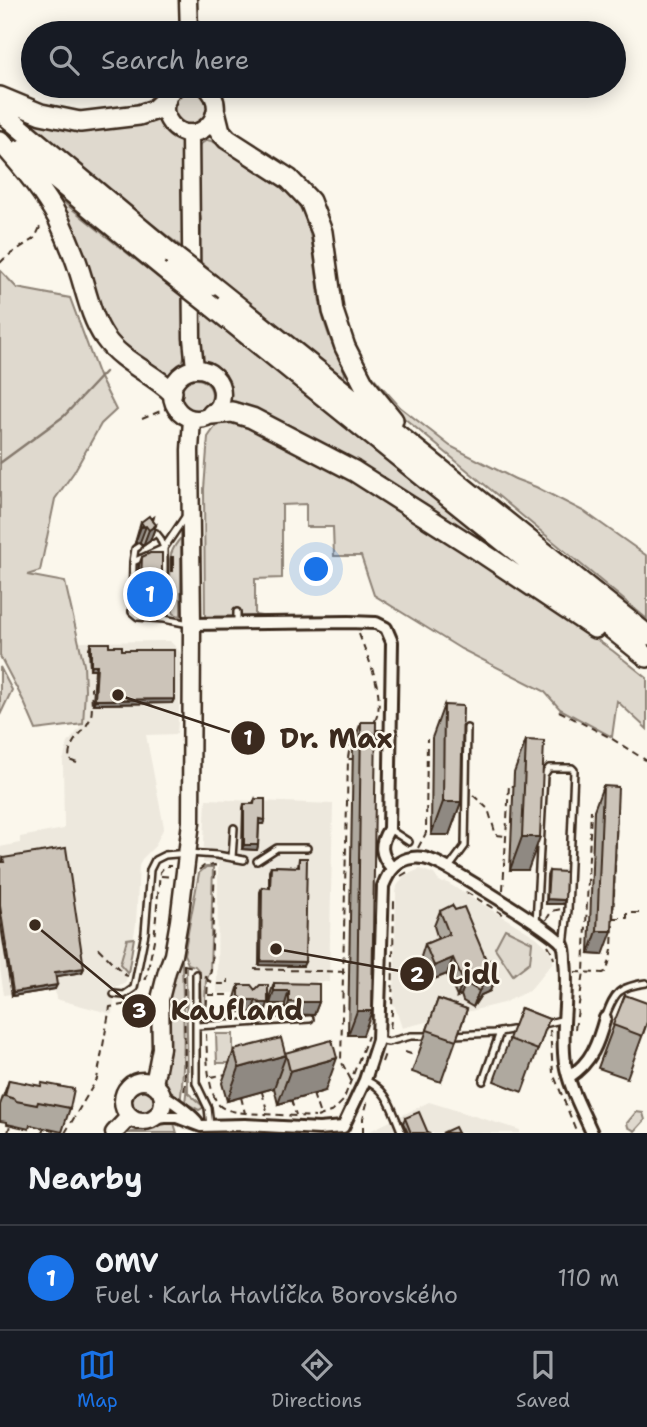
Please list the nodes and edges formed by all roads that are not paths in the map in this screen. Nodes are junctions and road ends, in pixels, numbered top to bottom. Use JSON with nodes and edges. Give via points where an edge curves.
{"nodes":[{"id":1,"x":188,"y":0,"type":"edge"},
{"id":2,"x":189,"y":21,"type":"edge"},
{"id":3,"x":0,"y":97,"type":"edge"},
{"id":4,"x":165,"y":98,"type":"edge"},
{"id":5,"x":170,"y":98,"type":"edge"},
{"id":6,"x":214,"y":98,"type":"edge"},
{"id":7,"x":0,"y":111,"type":"edge"},
{"id":8,"x":216,"y":115,"type":"junction"},
{"id":9,"x":190,"y":133,"type":"junction"},
{"id":10,"x":0,"y":134,"type":"edge"},
{"id":11,"x":0,"y":141,"type":"edge"},
{"id":12,"x":170,"y":263,"type":"junction"},
{"id":13,"x":195,"y":368,"type":"junction"},
{"id":14,"x":173,"y":398,"type":"junction"},
{"id":15,"x":212,"y":414,"type":"junction"},
{"id":16,"x":192,"y":419,"type":"junction"},
{"id":17,"x":415,"y":448,"type":"junction"},
{"id":18,"x":191,"y":508,"type":"junction"},
{"id":19,"x":152,"y":536,"type":"edge"},
{"id":20,"x":138,"y":547,"type":"dead end"},
{"id":21,"x":164,"y":548,"type":"junction"},
{"id":22,"x":133,"y":562,"type":"junction"},
{"id":23,"x":164,"y":619,"type":"junction"},
{"id":24,"x":192,"y":624,"type":"junction"},
{"id":25,"x":647,"y":635,"type":"edge"},
{"id":26,"x":647,"y":659,"type":"edge"},
{"id":27,"x":467,"y":728,"type":"dead end"},
{"id":28,"x":377,"y":734,"type":"edge"},
{"id":29,"x":391,"y":734,"type":"junction"},
{"id":30,"x":234,"y":828,"type":"dead end"},
{"id":31,"x":389,"y":829,"type":"junction"},
{"id":32,"x":409,"y":842,"type":"dead end"},
{"id":33,"x":307,"y":848,"type":"dead end"},
{"id":34,"x":188,"y":853,"type":"junction"},
{"id":35,"x":232,"y":858,"type":"junction"},
{"id":36,"x":244,"y":860,"type":"dead end"},
{"id":37,"x":257,"y":861,"type":"dead end"},
{"id":38,"x":448,"y":869,"type":"junction"},
{"id":39,"x":396,"y":873,"type":"junction"},
{"id":40,"x":539,"y":925,"type":"junction"},
{"id":41,"x":564,"y":946,"type":"junction"},
{"id":42,"x":196,"y":974,"type":"dead end"},
{"id":43,"x":646,"y":983,"type":"edge"},
{"id":44,"x":114,"y":994,"type":"dead end"},
{"id":45,"x":605,"y":1018,"type":"joint"},
{"id":46,"x":310,"y":1019,"type":"dead end"},
{"id":47,"x":559,"y":1021,"type":"junction"},
{"id":48,"x":197,"y":1026,"type":"junction"},
{"id":49,"x":500,"y":1032,"type":"junction"},
{"id":50,"x":436,"y":1035,"type":"edge"},
{"id":51,"x":448,"y":1035,"type":"edge"},
{"id":52,"x":378,"y":1039,"type":"junction"},
{"id":53,"x":569,"y":1077,"type":"junction"},
{"id":54,"x":483,"y":1081,"type":"dead end"},
{"id":55,"x":369,"y":1082,"type":"junction"},
{"id":56,"x":158,"y":1088,"type":"junction"},
{"id":57,"x":129,"y":1116,"type":"junction"},
{"id":58,"x":152,"y":1119,"type":"junction"},
{"id":59,"x":205,"y":1128,"type":"edge"},
{"id":60,"x":345,"y":1130,"type":"edge"},
{"id":61,"x":114,"y":1133,"type":"edge"},
{"id":62,"x":402,"y":1133,"type":"edge"},
{"id":63,"x":592,"y":1133,"type":"edge"}],
"edges":[{"from":1,"to":2,"type":"street"},
{"from":3,"to":4,"type":"highway","via":[[41,114],[80,122],[139,115],[154,110]]},
{"from":5,"to":9,"type":"street","via":[[166,115],[170,122]]},
{"from":6,"to":8,"type":"street"},
{"from":7,"to":12,"type":"highway"},
{"from":8,"to":9,"type":"street","via":[[206,128]]},
{"from":8,"to":17,"type":"highway","via":[[227,139],[289,179],[310,201],[345,347],[364,384]]},
{"from":9,"to":13,"type":"street"},
{"from":10,"to":12,"type":"highway"},
{"from":11,"to":14,"type":"highway","via":[[58,217],[106,340],[163,384]]},
{"from":12,"to":17,"type":"highway","bridge":true,"via":[[211,285]]},
{"from":12,"to":26,"type":"highway","bridge":true,"via":[[212,306]]},
{"from":13,"to":14,"type":"street","via":[[179,376]]},
{"from":13,"to":15,"type":"street","via":[[213,374],[221,385],[222,398]]},
{"from":14,"to":16,"type":"street","via":[[183,415]]},
{"from":15,"to":16,"type":"street"},
{"from":15,"to":26,"type":"highway","via":[[232,412],[252,418],[354,471]]},
{"from":16,"to":18,"type":"street"},
{"from":17,"to":25,"type":"highway"},
{"from":18,"to":21,"type":"lane"},
{"from":18,"to":24,"type":"street"},
{"from":19,"to":21,"type":"lane","via":[[156,533]]},
{"from":20,"to":22,"type":"lane"},
{"from":21,"to":22,"type":"lane"},
{"from":21,"to":23,"type":"lane"},
{"from":22,"to":23,"type":"lane","via":[[132,612],[138,617]]},
{"from":23,"to":24,"type":"lane"},
{"from":24,"to":29,"type":"street","via":[[237,618],[381,625],[392,642]]},
{"from":24,"to":34,"type":"street"},
{"from":27,"to":38,"type":"lane","via":[[465,846]]},
{"from":28,"to":29,"type":"lane"},
{"from":29,"to":31,"type":"street"},
{"from":30,"to":35,"type":"lane"},
{"from":31,"to":32,"type":"lane"},
{"from":31,"to":39,"type":"street","via":[[382,852]]},
{"from":33,"to":37,"type":"lane","via":[[277,848]]},
{"from":34,"to":35,"type":"lane"},
{"from":34,"to":44,"type":"lane","via":[[165,855],[153,864],[134,988],[124,995]]},
{"from":34,"to":56,"type":"street","via":[[173,955],[160,999]]},
{"from":35,"to":36,"type":"lane"},
{"from":38,"to":39,"type":"street","via":[[430,859],[413,857]]},
{"from":38,"to":40,"type":"street"},
{"from":39,"to":52,"type":"street","via":[[383,886]]},
{"from":40,"to":41,"type":"street"},
{"from":40,"to":41,"type":"lane","via":[[544,775],[549,768],[572,768]]},
{"from":41,"to":47,"type":"street","via":[[566,971]]},
{"from":42,"to":48,"type":"lane"},
{"from":43,"to":45,"type":"lane","via":[[621,989]]},
{"from":45,"to":53,"type":"street","via":[[590,1058]]},
{"from":46,"to":48,"type":"lane"},
{"from":47,"to":49,"type":"lane"},
{"from":47,"to":53,"type":"street"},
{"from":48,"to":59,"type":"lane","via":[[197,1083],[208,1108]]},
{"from":49,"to":51,"type":"lane"},
{"from":49,"to":54,"type":"lane"},
{"from":50,"to":52,"type":"lane"},
{"from":52,"to":55,"type":"street"},
{"from":53,"to":63,"type":"street"},
{"from":55,"to":60,"type":"street"},
{"from":55,"to":62,"type":"lane","via":[[386,1095]]},
{"from":56,"to":57,"type":"street","via":[[141,1081],[128,1086],[122,1098]]},
{"from":56,"to":58,"type":"street","via":[[163,1105]]},
{"from":56,"to":59,"type":"street"},
{"from":57,"to":58,"type":"street","via":[[140,1121]]},
{"from":57,"to":61,"type":"street"},
{"from":58,"to":59,"type":"street","via":[[177,1117]]},
{"from":59,"to":60,"type":"street","via":[[245,1125]]}]}
